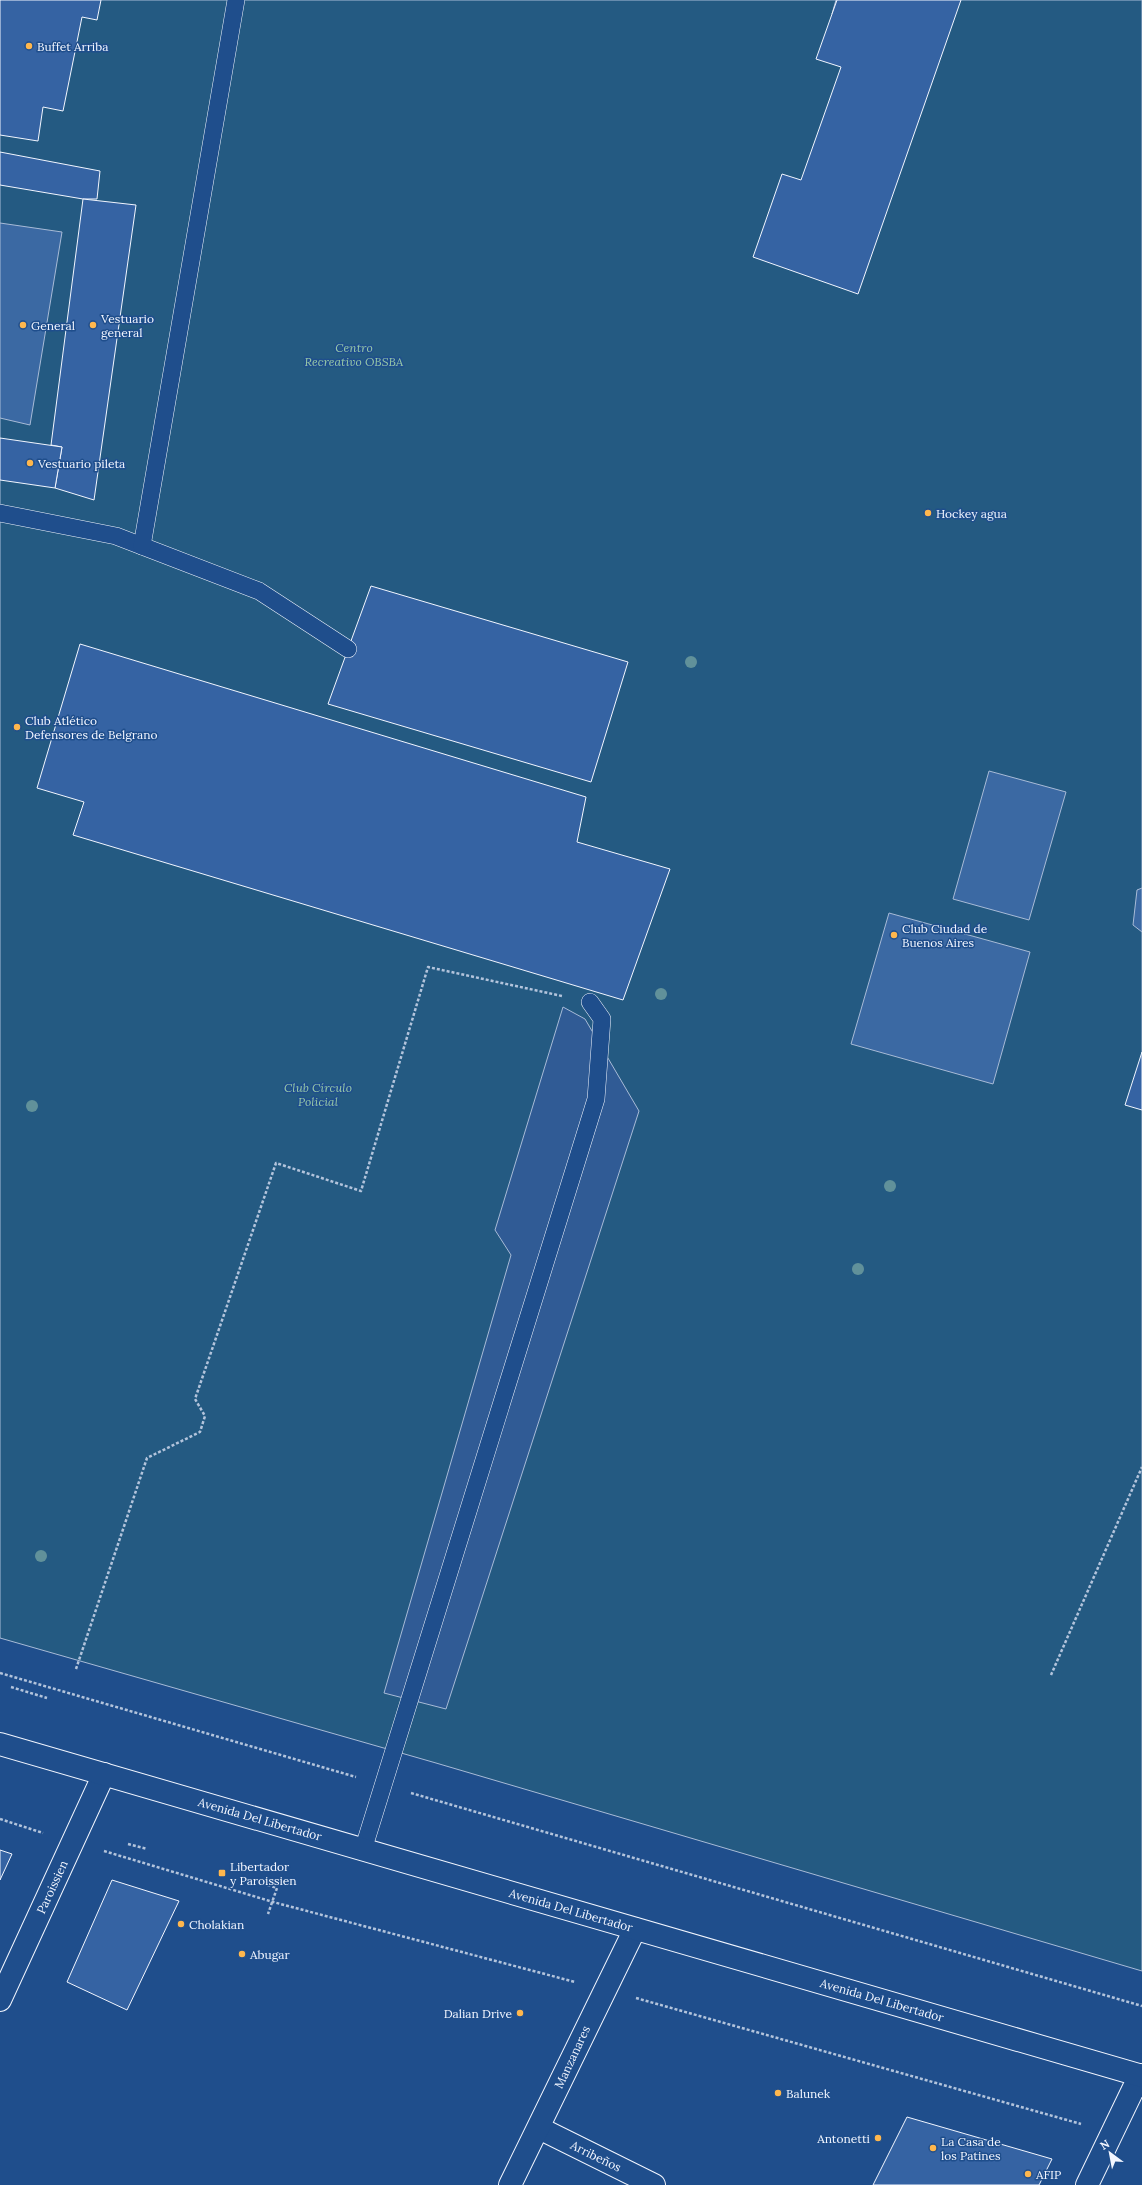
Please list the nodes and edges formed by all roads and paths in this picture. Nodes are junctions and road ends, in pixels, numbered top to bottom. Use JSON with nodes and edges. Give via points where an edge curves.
{"nodes":[{"id":1,"x":236,"y":0,"type":"edge"},
{"id":2,"x":0,"y":513,"type":"edge"},
{"id":3,"x":142,"y":546,"type":"junction"},
{"id":4,"x":348,"y":649,"type":"dead end"},
{"id":5,"x":590,"y":1002,"type":"joint"},
{"id":6,"x":1142,"y":1467,"type":"edge"},
{"id":7,"x":76,"y":1669,"type":"dead end"},
{"id":8,"x":0,"y":1673,"type":"edge"},
{"id":9,"x":1051,"y":1675,"type":"dead end"},
{"id":10,"x":12,"y":1687,"type":"dead end"},
{"id":11,"x":47,"y":1698,"type":"dead end"},
{"id":12,"x":0,"y":1744,"type":"edge"},
{"id":13,"x":104,"y":1774,"type":"junction"},
{"id":14,"x":384,"y":1785,"type":"junction"},
{"id":15,"x":0,"y":1820,"type":"edge"},
{"id":16,"x":73,"y":1842,"type":"junction"},
{"id":17,"x":128,"y":1844,"type":"dead end"},
{"id":18,"x":147,"y":1849,"type":"dead end"},
{"id":19,"x":363,"y":1850,"type":"junction"},
{"id":20,"x":258,"y":1882,"type":"dead end"},
{"id":21,"x":273,"y":1902,"type":"junction"},
{"id":22,"x":268,"y":1914,"type":"dead end"},
{"id":23,"x":635,"y":1929,"type":"junction"},
{"id":24,"x":605,"y":1989,"type":"junction"},
{"id":25,"x":0,"y":2000,"type":"edge"},
{"id":26,"x":1142,"y":2006,"type":"edge"},
{"id":27,"x":1141,"y":2076,"type":"edge"},
{"id":28,"x":538,"y":2128,"type":"junction"},
{"id":29,"x":1112,"y":2132,"type":"junction"},
{"id":30,"x":510,"y":2185,"type":"edge"},
{"id":31,"x":654,"y":2185,"type":"edge"},
{"id":32,"x":1087,"y":2185,"type":"edge"}],
"edges":[{"from":1,"to":3,"type":"lane"},
{"from":2,"to":3,"type":"lane","via":[[116,536]]},
{"from":3,"to":4,"type":"lane","via":[[259,591]]},
{"from":5,"to":7,"type":"path","via":[[428,967],[360,1191],[276,1163],[195,1399],[205,1416],[200,1432],[147,1458]]},
{"from":5,"to":14,"type":"lane","via":[[602,1020],[596,1099]]},
{"from":6,"to":9,"type":"path"},
{"from":8,"to":14,"type":"path"},
{"from":10,"to":11,"type":"path"},
{"from":12,"to":13,"type":"main road","name":"Avenida Del Libertador"},
{"from":13,"to":16,"type":"main road","name":"Paroissien"},
{"from":13,"to":19,"type":"main road","name":"Avenida Del Libertador"},
{"from":14,"to":19,"type":"lane"},
{"from":14,"to":26,"type":"path"},
{"from":15,"to":16,"type":"path"},
{"from":16,"to":21,"type":"path"},
{"from":16,"to":25,"type":"main road","name":"Paroissien"},
{"from":17,"to":18,"type":"path"},
{"from":19,"to":23,"type":"main road","name":"Avenida Del Libertador"},
{"from":20,"to":21,"type":"path","via":[[277,1888]]},
{"from":21,"to":22,"type":"path"},
{"from":21,"to":24,"type":"path"},
{"from":23,"to":24,"type":"main road","name":"Manzanares"},
{"from":23,"to":27,"type":"main road","name":"Avenida Del Libertador"},
{"from":24,"to":28,"type":"main road","name":"Manzanares"},
{"from":24,"to":29,"type":"path"},
{"from":27,"to":29,"type":"main road"},
{"from":28,"to":30,"type":"main road","name":"Manzanares"},
{"from":28,"to":31,"type":"main road","name":"Arribeños"},
{"from":29,"to":32,"type":"main road"}]}
